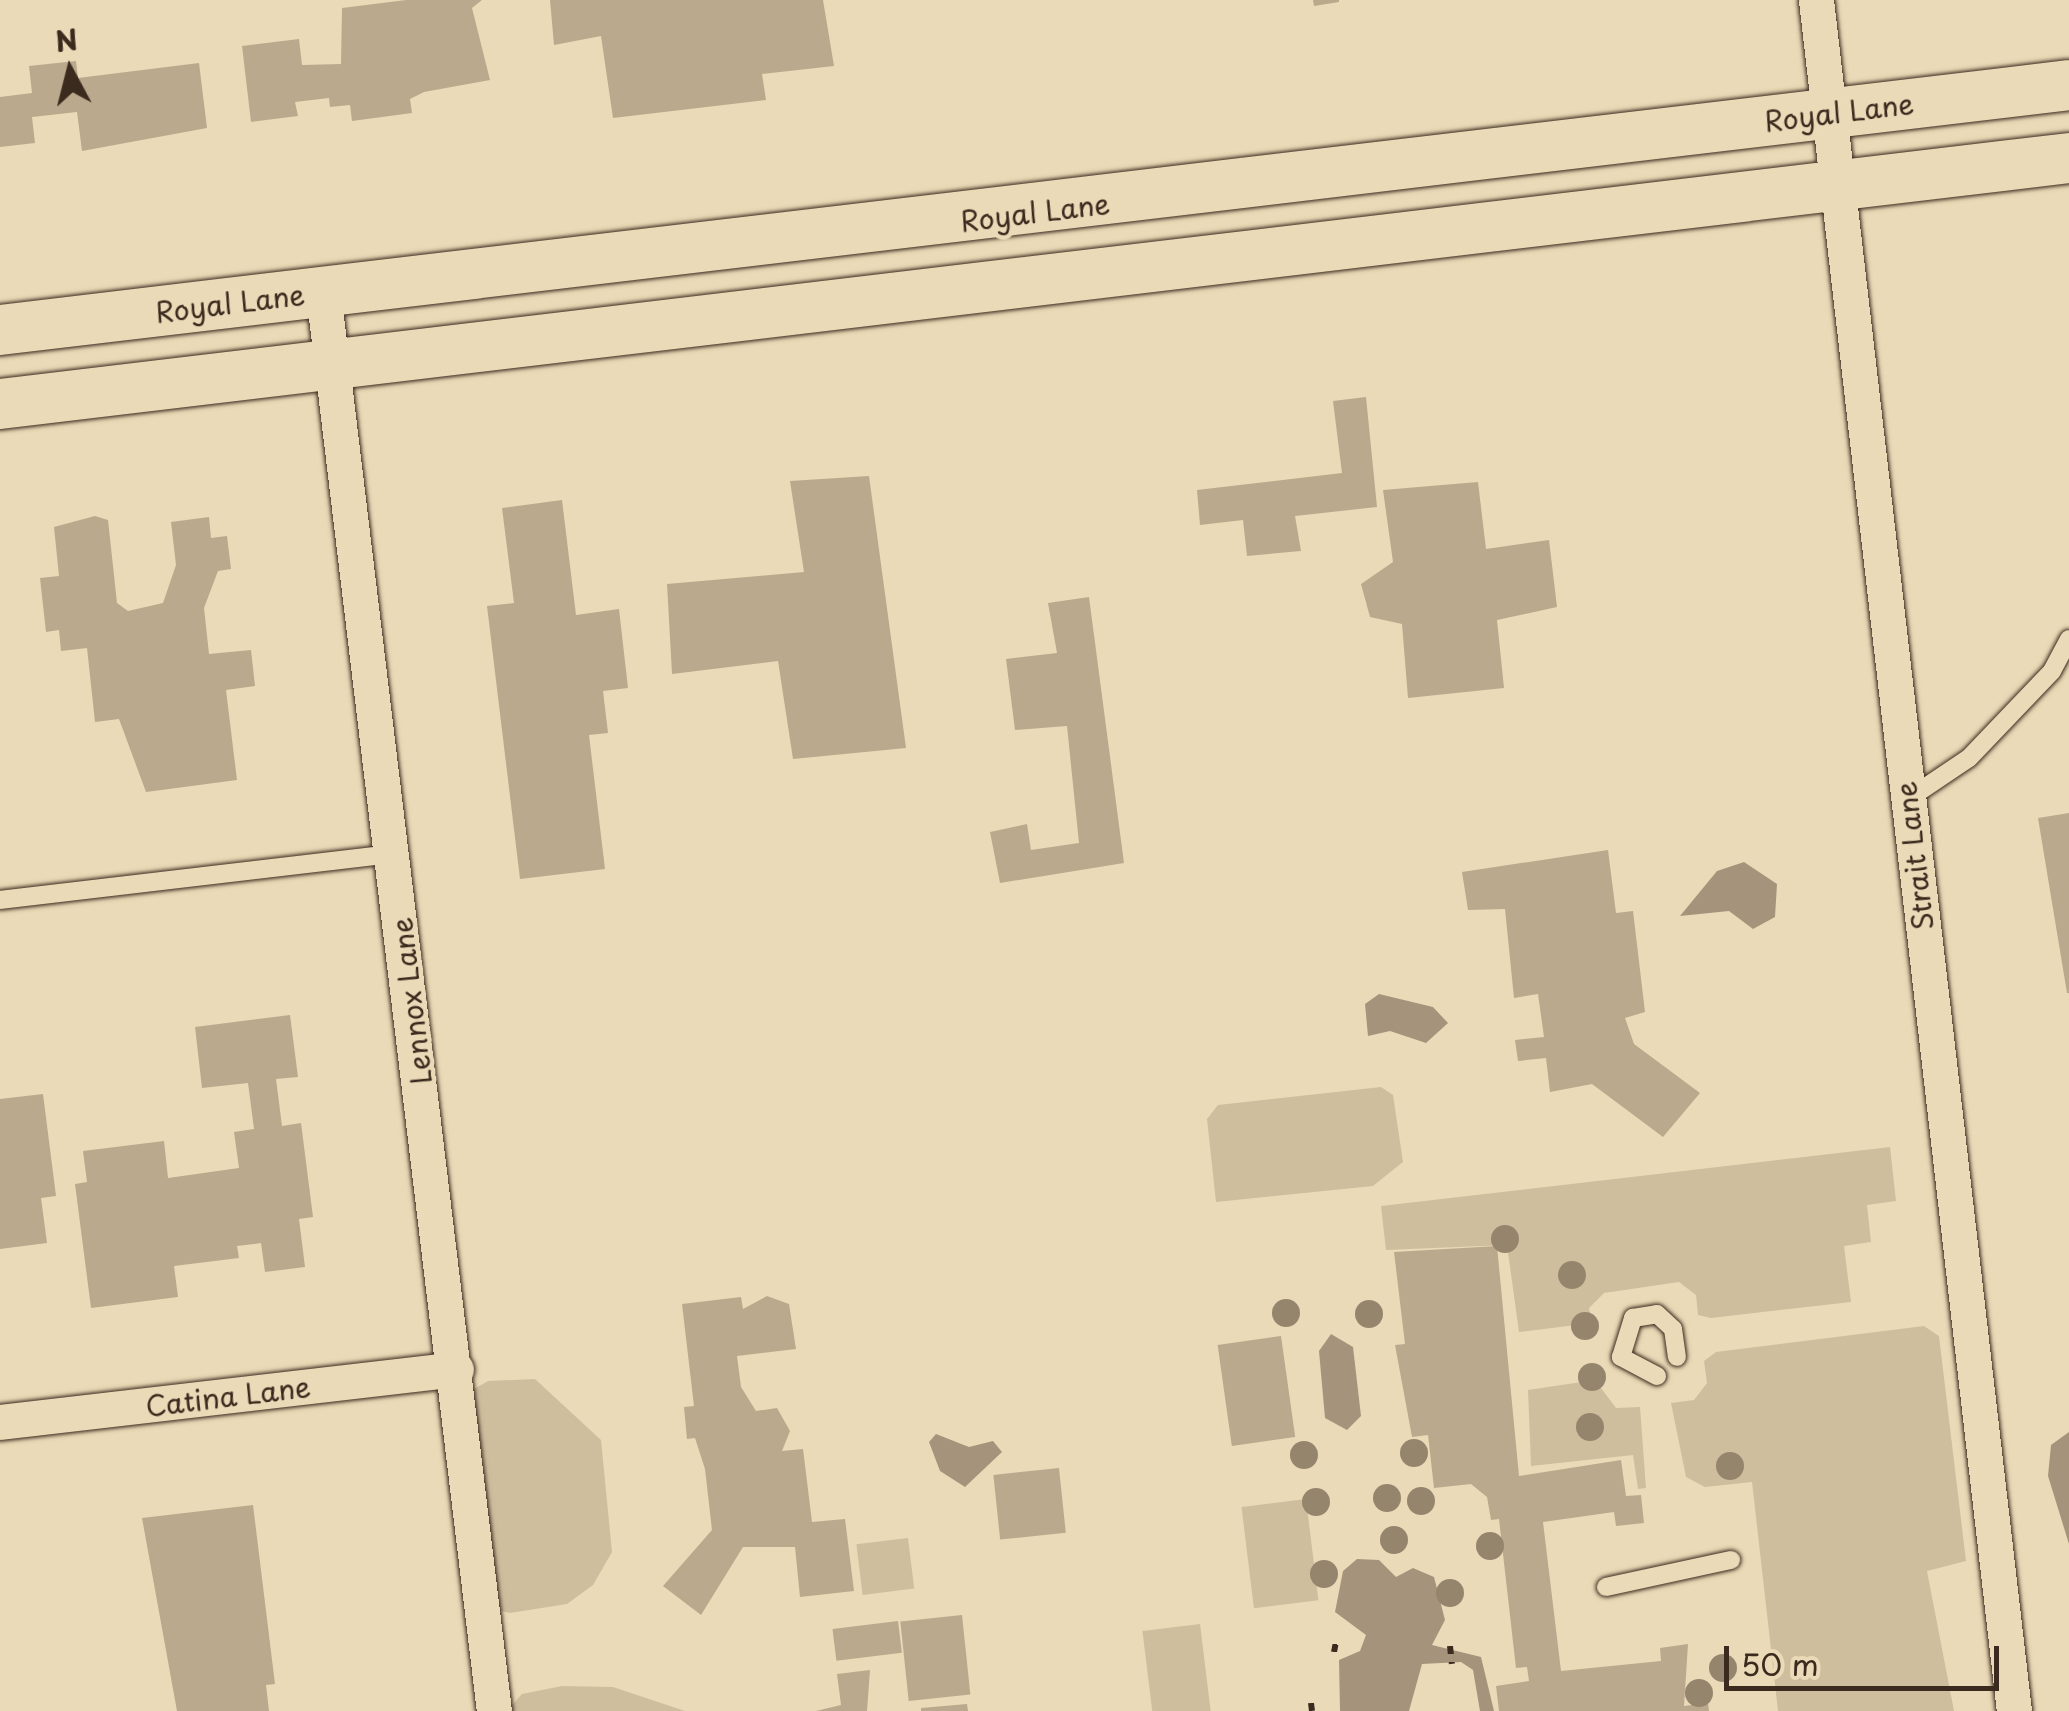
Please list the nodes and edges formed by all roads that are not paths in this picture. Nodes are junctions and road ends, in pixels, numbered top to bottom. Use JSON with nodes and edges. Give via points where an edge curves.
{"nodes":[{"id":1,"x":1816,"y":0,"type":"edge"},
{"id":2,"x":2069,"y":85,"type":"edge"},
{"id":3,"x":1830,"y":112,"type":"junction"},
{"id":4,"x":2069,"y":158,"type":"edge"},
{"id":5,"x":1837,"y":186,"type":"junction"},
{"id":6,"x":988,"y":218,"type":"junction"},
{"id":7,"x":996,"y":288,"type":"junction"},
{"id":8,"x":323,"y":292,"type":"junction"},
{"id":9,"x":0,"y":330,"type":"edge"},
{"id":10,"x":333,"y":364,"type":"junction"},
{"id":11,"x":0,"y":404,"type":"edge"},
{"id":12,"x":2069,"y":639,"type":"edge"},
{"id":13,"x":1907,"y":799,"type":"junction"},
{"id":14,"x":393,"y":854,"type":"junction"},
{"id":15,"x":0,"y":900,"type":"edge"},
{"id":16,"x":1677,"y":1357,"type":"dead end"},
{"id":17,"x":456,"y":1370,"type":"junction"},
{"id":18,"x":1657,"y":1376,"type":"dead end"},
{"id":19,"x":0,"y":1422,"type":"edge"},
{"id":20,"x":1731,"y":1560,"type":"dead end"},
{"id":21,"x":1606,"y":1587,"type":"dead end"},
{"id":22,"x":494,"y":1711,"type":"edge"},
{"id":23,"x":2014,"y":1711,"type":"edge"}],
"edges":[{"from":1,"to":3,"type":"street","name":"Strait Lane"},
{"from":2,"to":3,"type":"main road","name":"Royal Lane"},
{"from":3,"to":5,"type":"street","name":"Strait Lane"},
{"from":3,"to":6,"type":"main road","name":"Royal Lane"},
{"from":4,"to":5,"type":"main road"},
{"from":5,"to":7,"type":"main road"},
{"from":5,"to":13,"type":"street","name":"Strait Lane"},
{"from":6,"to":7,"type":"main road"},
{"from":6,"to":8,"type":"main road","name":"Royal Lane"},
{"from":7,"to":10,"type":"main road"},
{"from":8,"to":9,"type":"main road","name":"Royal Lane"},
{"from":8,"to":10,"type":"street","name":"Lennox Lane"},
{"from":10,"to":11,"type":"main road"},
{"from":10,"to":14,"type":"street","name":"Lennox Lane"},
{"from":12,"to":13,"type":"lane","via":[[2052,672],[1969,758]]},
{"from":13,"to":23,"type":"street","name":"Strait Lane"},
{"from":14,"to":15,"type":"lane"},
{"from":14,"to":17,"type":"street","name":"Lennox Lane"},
{"from":16,"to":18,"type":"lane","via":[[1665,1322],[1633,1318],[1621,1357]]},
{"from":17,"to":19,"type":"street","name":"Catina Lane"},
{"from":17,"to":22,"type":"street","name":"Lennox Lane"},
{"from":20,"to":21,"type":"lane"}]}
